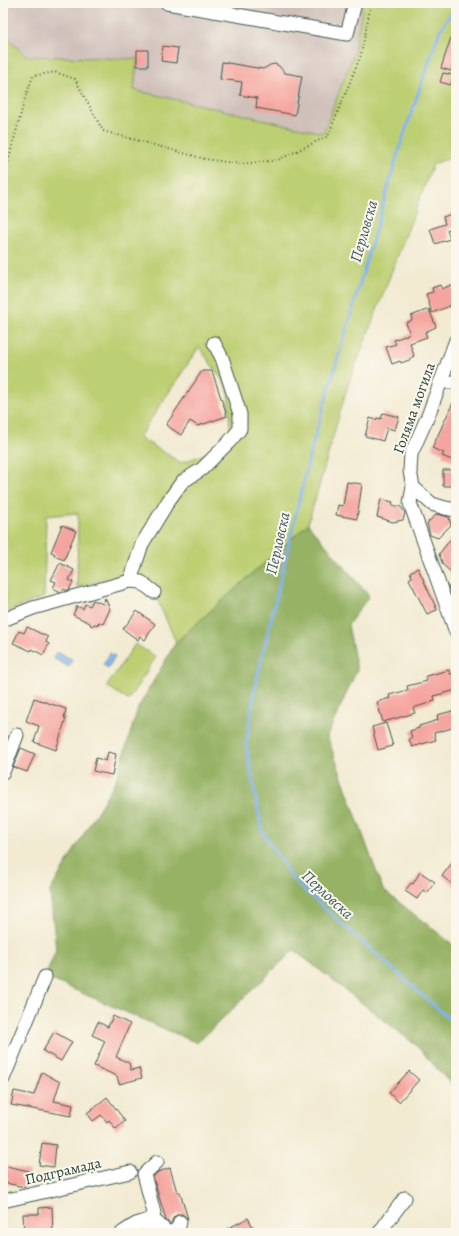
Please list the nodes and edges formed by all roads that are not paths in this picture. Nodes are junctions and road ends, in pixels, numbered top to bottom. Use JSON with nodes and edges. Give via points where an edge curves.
{"nodes":[{"id":1,"x":167,"y":3,"type":"edge"},
{"id":2,"x":355,"y":3,"type":"edge"},
{"id":3,"x":456,"y":340,"type":"edge"},
{"id":4,"x":214,"y":343,"type":"dead end"},
{"id":5,"x":440,"y":382,"type":"junction"},
{"id":6,"x":456,"y":382,"type":"edge"},
{"id":7,"x":413,"y":487,"type":"junction"},
{"id":8,"x":456,"y":510,"type":"edge"},
{"id":9,"x":130,"y":581,"type":"junction"},
{"id":10,"x":154,"y":592,"type":"dead end"},
{"id":11,"x":3,"y":620,"type":"edge"},
{"id":12,"x":456,"y":632,"type":"edge"},
{"id":13,"x":17,"y":735,"type":"dead end"},
{"id":14,"x":3,"y":772,"type":"edge"},
{"id":15,"x":45,"y":977,"type":"dead end"},
{"id":16,"x":3,"y":1079,"type":"edge"},
{"id":17,"x":157,"y":1162,"type":"dead end"},
{"id":18,"x":130,"y":1172,"type":"dead end"},
{"id":19,"x":405,"y":1198,"type":"dead end"},
{"id":20,"x":3,"y":1200,"type":"edge"},
{"id":21,"x":180,"y":1222,"type":"dead end"},
{"id":22,"x":149,"y":1224,"type":"edge"},
{"id":23,"x":122,"y":1233,"type":"edge"},
{"id":24,"x":379,"y":1233,"type":"edge"}],
"edges":[{"from":1,"to":2,"type":"street","via":[[347,34]]},
{"from":3,"to":5,"type":"street","name":"Голяма могила"},
{"from":4,"to":9,"type":"street","via":[[222,358],[240,414],[240,428],[202,469],[182,482],[169,500],[142,544]]},
{"from":5,"to":6,"type":"street"},
{"from":5,"to":7,"type":"street","name":"Голяма могила","via":[[411,454]]},
{"from":7,"to":8,"type":"street","via":[[432,504]]},
{"from":7,"to":12,"type":"street","name":"Голяма могила","via":[[410,503]]},
{"from":9,"to":10,"type":"street","via":[[140,582]]},
{"from":9,"to":11,"type":"street","via":[[33,608]]},
{"from":13,"to":14,"type":"street"},
{"from":15,"to":16,"type":"street"},
{"from":17,"to":22,"type":"street","via":[[144,1174],[154,1213]]},
{"from":18,"to":20,"type":"street","name":"Подграмада"},
{"from":19,"to":24,"type":"street"},
{"from":21,"to":22,"type":"street","via":[[173,1232]]},
{"from":22,"to":23,"type":"street","via":[[136,1224]]}]}
